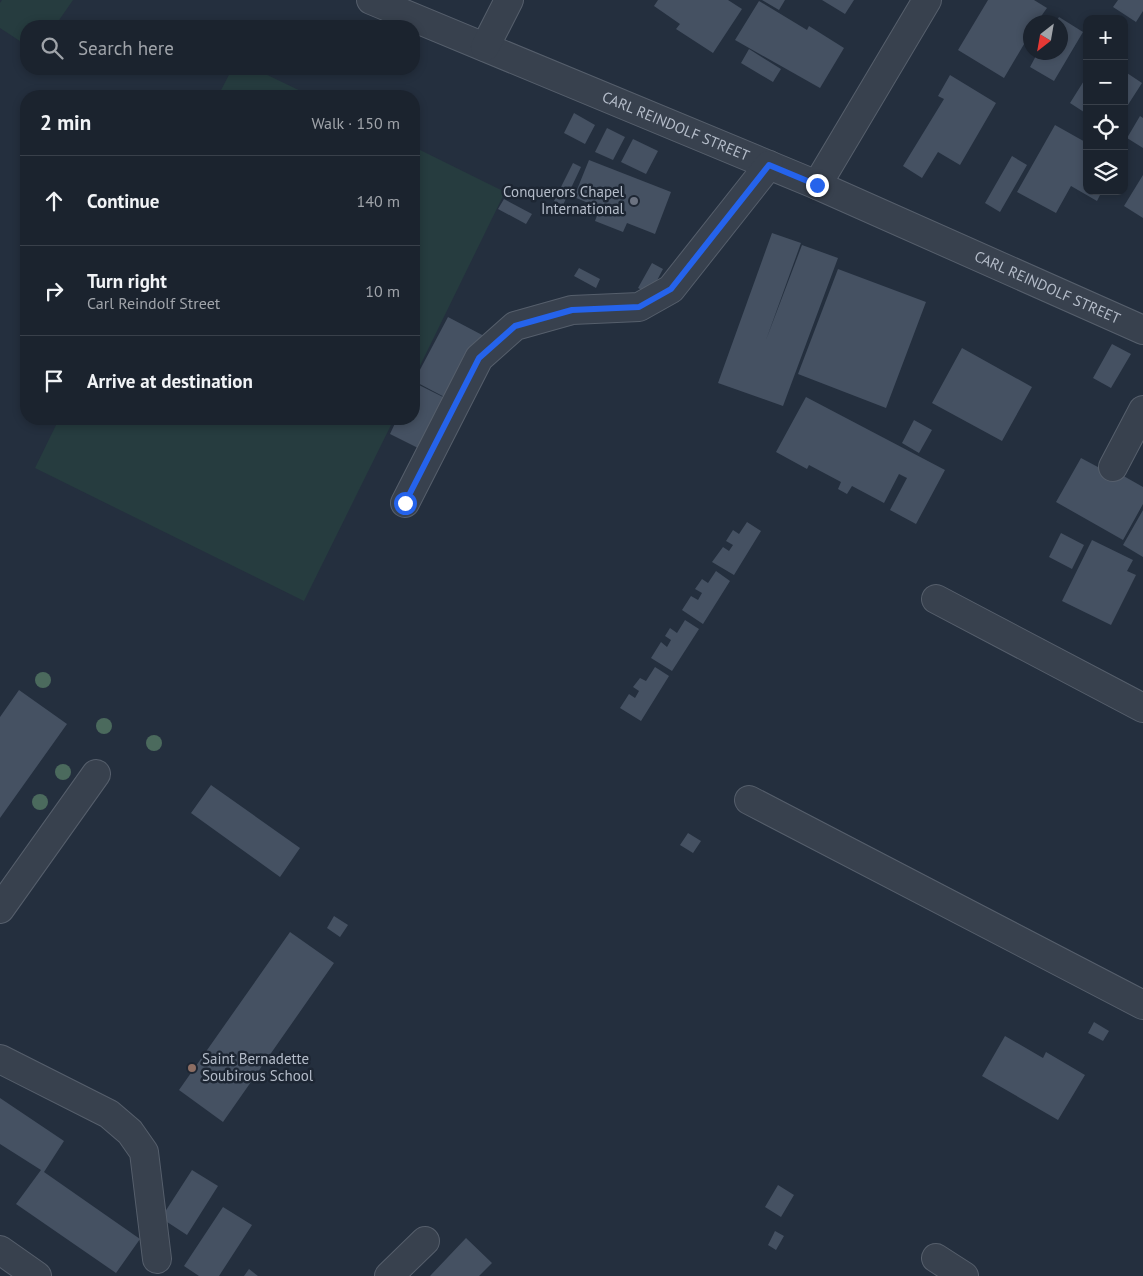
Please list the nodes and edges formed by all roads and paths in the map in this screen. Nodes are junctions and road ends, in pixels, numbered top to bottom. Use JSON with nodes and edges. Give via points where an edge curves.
{"nodes":[{"id":1,"x":372,"y":0,"type":"edge"},
{"id":2,"x":509,"y":0,"type":"edge"},
{"id":3,"x":927,"y":0,"type":"edge"},
{"id":4,"x":485,"y":47,"type":"junction"},
{"id":5,"x":769,"y":165,"type":"junction"},
{"id":6,"x":817,"y":185,"type":"junction"},
{"id":7,"x":1143,"y":330,"type":"edge"},
{"id":8,"x":1143,"y":410,"type":"edge"},
{"id":9,"x":1113,"y":466,"type":"dead end"},
{"id":10,"x":405,"y":503,"type":"dead end"},
{"id":11,"x":936,"y":599,"type":"dead end"},
{"id":12,"x":1143,"y":708,"type":"edge"},
{"id":13,"x":96,"y":774,"type":"dead end"},
{"id":14,"x":748,"y":800,"type":"dead end"},
{"id":15,"x":9,"y":877,"type":"edge"},
{"id":16,"x":0,"y":909,"type":"edge"},
{"id":17,"x":1143,"y":1005,"type":"edge"},
{"id":18,"x":0,"y":1059,"type":"edge"},
{"id":19,"x":425,"y":1241,"type":"dead end"},
{"id":20,"x":0,"y":1250,"type":"edge"},
{"id":21,"x":936,"y":1258,"type":"dead end"},
{"id":22,"x":157,"y":1259,"type":"dead end"},
{"id":23,"x":36,"y":1276,"type":"edge"},
{"id":24,"x":389,"y":1276,"type":"edge"},
{"id":25,"x":964,"y":1276,"type":"edge"}],
"edges":[{"from":1,"to":4,"type":"street","name":"CARL REINDOLF STREET"},
{"from":2,"to":4,"type":"street"},
{"from":3,"to":6,"type":"street"},
{"from":4,"to":5,"type":"street","name":"CARL REINDOLF STREET"},
{"from":5,"to":6,"type":"street","name":"CARL REINDOLF STREET"},
{"from":5,"to":10,"type":"street","via":[[671,289],[639,307],[572,310],[515,326],[479,358]]},
{"from":6,"to":7,"type":"street","name":"CARL REINDOLF STREET"},
{"from":8,"to":9,"type":"street"},
{"from":11,"to":12,"type":"street"},
{"from":13,"to":15,"type":"street"},
{"from":14,"to":17,"type":"street"},
{"from":15,"to":16,"type":"street"},
{"from":18,"to":22,"type":"street","via":[[109,1114],[130,1132],[144,1152]]},
{"from":19,"to":24,"type":"street"},
{"from":20,"to":23,"type":"street"},
{"from":21,"to":25,"type":"street"}]}
